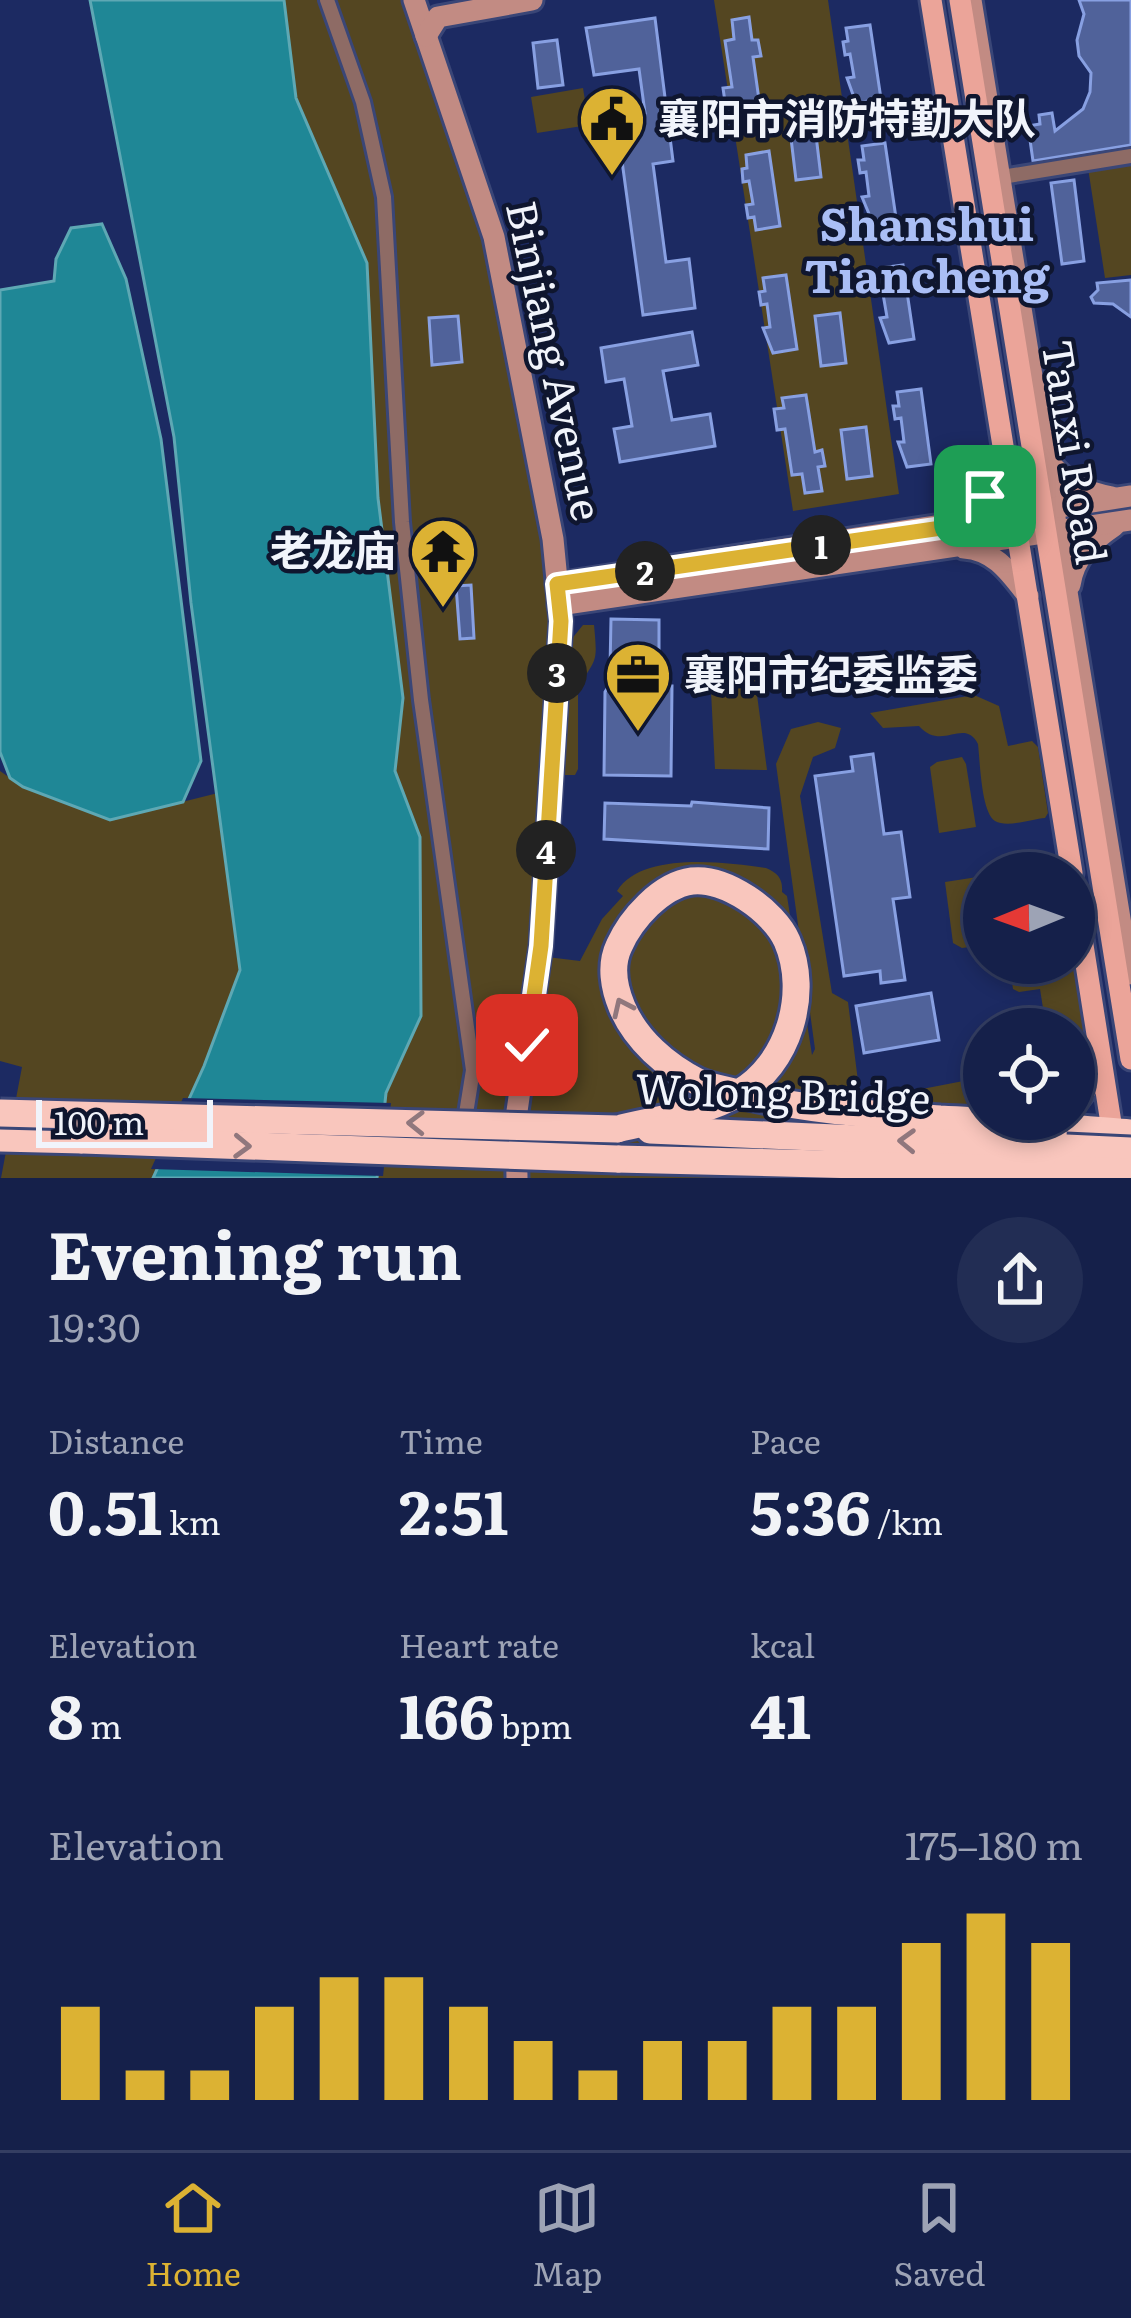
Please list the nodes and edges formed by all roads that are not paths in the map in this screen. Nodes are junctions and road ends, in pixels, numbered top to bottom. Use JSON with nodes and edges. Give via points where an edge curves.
{"nodes":[{"id":1,"x":327,"y":0,"type":"edge"},
{"id":2,"x":414,"y":0,"type":"edge"},
{"id":3,"x":532,"y":0,"type":"edge"},
{"id":4,"x":927,"y":0,"type":"edge"},
{"id":5,"x":960,"y":0,"type":"edge"},
{"id":6,"x":971,"y":0,"type":"edge"},
{"id":7,"x":426,"y":36,"type":"junction"},
{"id":8,"x":1131,"y":155,"type":"edge"},
{"id":9,"x":996,"y":178,"type":"junction"},
{"id":10,"x":1046,"y":456,"type":"junction"},
{"id":11,"x":999,"y":466,"type":"junction"},
{"id":12,"x":1128,"y":509,"type":"edge"},
{"id":13,"x":1051,"y":521,"type":"junction"},
{"id":14,"x":955,"y":526,"type":"junction"},
{"id":15,"x":1013,"y":527,"type":"junction"},
{"id":16,"x":945,"y":547,"type":"junction"},
{"id":17,"x":1022,"y":589,"type":"junction"},
{"id":18,"x":558,"y":594,"type":"junction"},
{"id":19,"x":1069,"y":598,"type":"junction"},
{"id":20,"x":1064,"y":852,"type":"edge"},
{"id":21,"x":1114,"y":950,"type":"junction"},
{"id":22,"x":1130,"y":981,"type":"edge"},
{"id":23,"x":1088,"y":984,"type":"edge"},
{"id":24,"x":1131,"y":1054,"type":"edge"},
{"id":25,"x":740,"y":1093,"type":"edge"},
{"id":26,"x":740,"y":1093,"type":"edge"},
{"id":27,"x":740,"y":1093,"type":"edge"},
{"id":28,"x":740,"y":1093,"type":"edge"},
{"id":29,"x":0,"y":1113,"type":"edge"},
{"id":30,"x":963,"y":1117,"type":"edge"},
{"id":31,"x":617,"y":1129,"type":"junction"},
{"id":32,"x":1095,"y":1132,"type":"edge"},
{"id":33,"x":0,"y":1138,"type":"edge"},
{"id":34,"x":1125,"y":1138,"type":"edge"},
{"id":35,"x":617,"y":1159,"type":"junction"},
{"id":36,"x":1131,"y":1172,"type":"edge"},
{"id":37,"x":456,"y":1178,"type":"edge"},
{"id":38,"x":517,"y":1178,"type":"edge"},
{"id":39,"x":673,"y":1178,"type":"edge"},
{"id":40,"x":1120,"y":1178,"type":"edge"}],
"edges":[{"from":1,"to":37,"type":"street","via":[[384,197],[402,522],[473,1070]]},
{"from":2,"to":7,"type":"street","name":"Binjiang Avenue"},
{"from":3,"to":7,"type":"street","via":[[438,17]]},
{"from":4,"to":11,"type":"street"},
{"from":4,"to":15,"type":"main road","name":"Tanxi Road"},
{"from":5,"to":9,"type":"main road","name":"Tanxi Road"},
{"from":6,"to":9,"type":"street"},
{"from":7,"to":18,"type":"street","name":"Binjiang Avenue","via":[[494,237]]},
{"from":8,"to":9,"type":"street"},
{"from":9,"to":10,"type":"street"},
{"from":9,"to":13,"type":"main road","name":"Tanxi Road"},
{"from":10,"to":12,"type":"street","via":[[1071,484]]},
{"from":10,"to":13,"type":"street"},
{"from":11,"to":14,"type":"street","via":[[985,496]]},
{"from":11,"to":15,"type":"street"},
{"from":12,"to":13,"type":"street"},
{"from":12,"to":19,"type":"street","via":[[1085,550]]},
{"from":13,"to":15,"type":"street"},
{"from":13,"to":19,"type":"street"},
{"from":13,"to":21,"type":"main road","name":"Tanxi Road"},
{"from":14,"to":15,"type":"street"},
{"from":14,"to":18,"type":"street"},
{"from":15,"to":16,"type":"street"},
{"from":15,"to":17,"type":"main road","name":"Tanxi Road"},
{"from":16,"to":17,"type":"street","via":[[981,549]]},
{"from":16,"to":18,"type":"street"},
{"from":17,"to":20,"type":"main road","name":"Tanxi Road"},
{"from":18,"to":38,"type":"street","name":"Binjiang Avenue","via":[[541,946],[516,1118]]},
{"from":19,"to":22,"type":"street"},
{"from":21,"to":22,"type":"main road"},
{"from":21,"to":24,"type":"main road","name":"Tanxi Road"},
{"from":23,"to":34,"type":"main road"},
{"from":30,"to":25,"type":"highway","one_way":true,"via":[[791,1107]]},
{"from":26,"to":27,"type":"highway","one_way":true,"via":[[657,1056],[629,1023],[614,988],[616,950],[633,921],[659,896],[692,881],[763,908],[787,941],[796,982],[790,1034]]},
{"from":28,"to":31,"type":"highway","one_way":true},
{"from":31,"to":29,"type":"highway","name":"Wolong Bridge","one_way":true,"bridge":true},
{"from":34,"to":31,"type":"highway","name":"Wolong Bridge","one_way":true,"bridge":true},
{"from":32,"to":34,"type":"highway"},
{"from":33,"to":35,"type":"highway","name":"Wolong Bridge","one_way":true,"bridge":true},
{"from":34,"to":40,"type":"main road"},
{"from":35,"to":36,"type":"highway","name":"Wolong Bridge","bridge":true},
{"from":35,"to":39,"type":"highway"}]}
